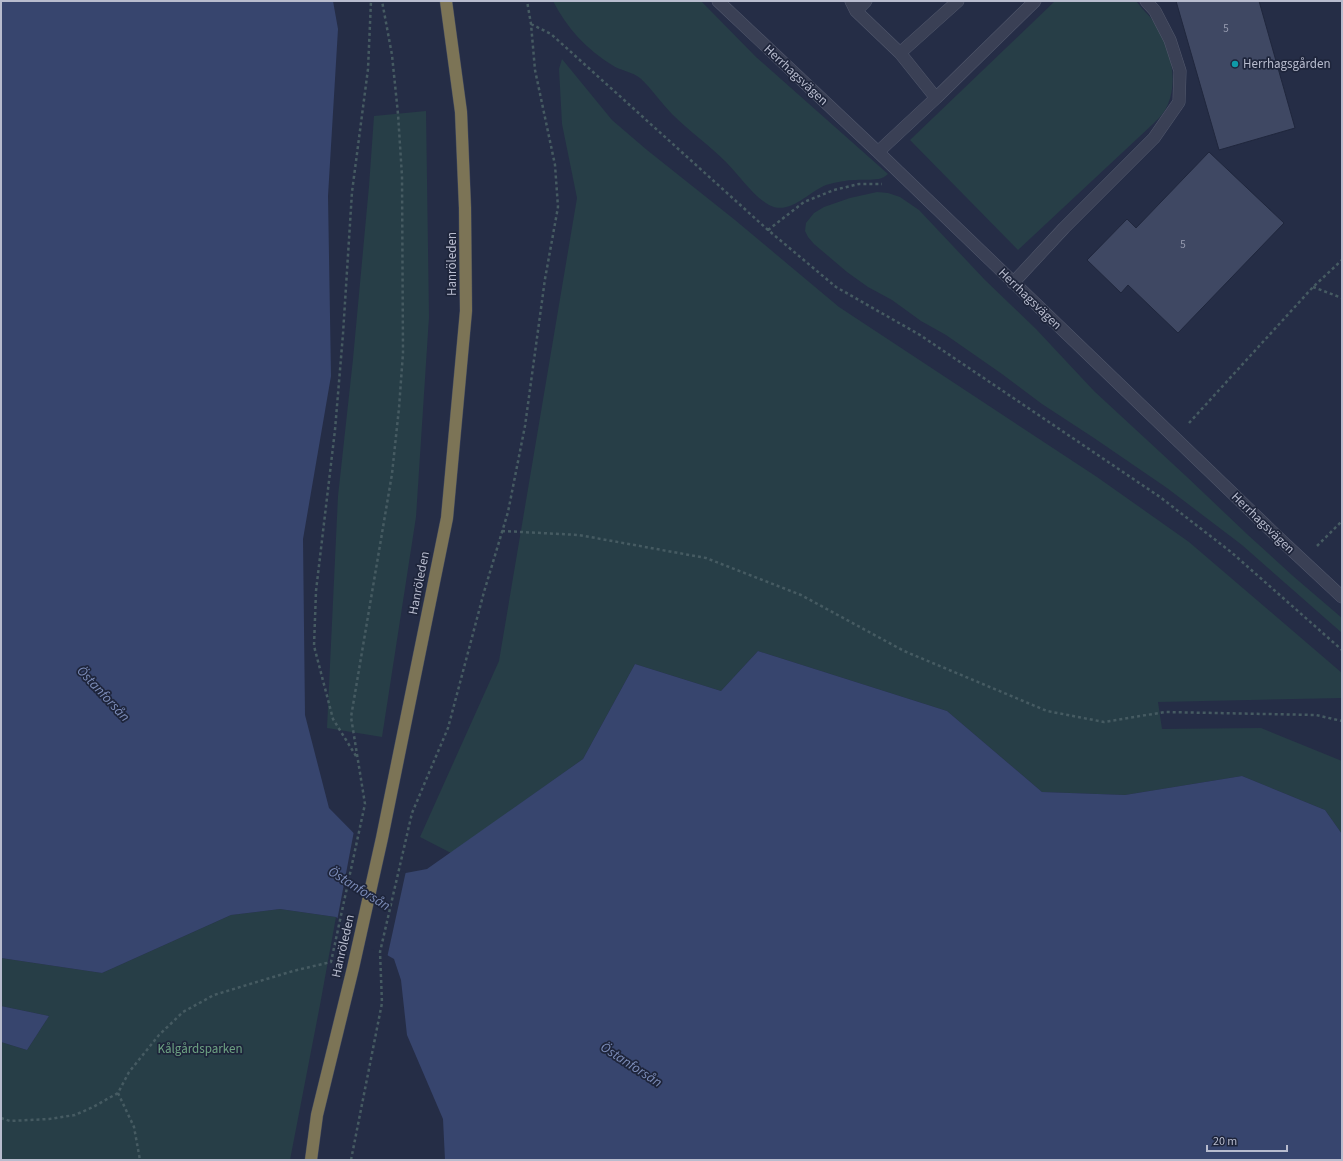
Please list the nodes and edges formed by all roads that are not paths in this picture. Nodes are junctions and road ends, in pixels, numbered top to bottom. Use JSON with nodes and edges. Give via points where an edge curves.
{"nodes":[{"id":1,"x":446,"y":1,"type":"edge"},
{"id":2,"x":718,"y":1,"type":"edge"},
{"id":3,"x":866,"y":1,"type":"edge"},
{"id":4,"x":958,"y":1,"type":"edge"},
{"id":5,"x":1035,"y":1,"type":"edge"},
{"id":6,"x":1146,"y":1,"type":"edge"},
{"id":7,"x":854,"y":6,"type":"edge"},
{"id":8,"x":900,"y":53,"type":"junction"},
{"id":9,"x":936,"y":98,"type":"junction"},
{"id":10,"x":878,"y":152,"type":"junction"},
{"id":11,"x":1013,"y":283,"type":"junction"},
{"id":12,"x":1342,"y":596,"type":"edge"},
{"id":13,"x":311,"y":1160,"type":"edge"}],
"edges":[{"from":1,"to":13,"type":"highway","name":"Hanröleden","via":[[460,112],[465,208],[466,310],[446,518],[382,838],[317,1115]]},
{"from":2,"to":10,"type":"street","name":"Herrhagsvägen"},
{"from":3,"to":7,"type":"street"},
{"from":4,"to":8,"type":"street"},
{"from":5,"to":9,"type":"street"},
{"from":6,"to":11,"type":"street","via":[[1155,11],[1170,40],[1180,71],[1179,102],[1154,138]]},
{"from":7,"to":8,"type":"street"},
{"from":8,"to":9,"type":"street"},
{"from":9,"to":10,"type":"street"},
{"from":10,"to":11,"type":"street","name":"Herrhagsvägen"},
{"from":11,"to":12,"type":"street","name":"Herrhagsvägen"}]}
